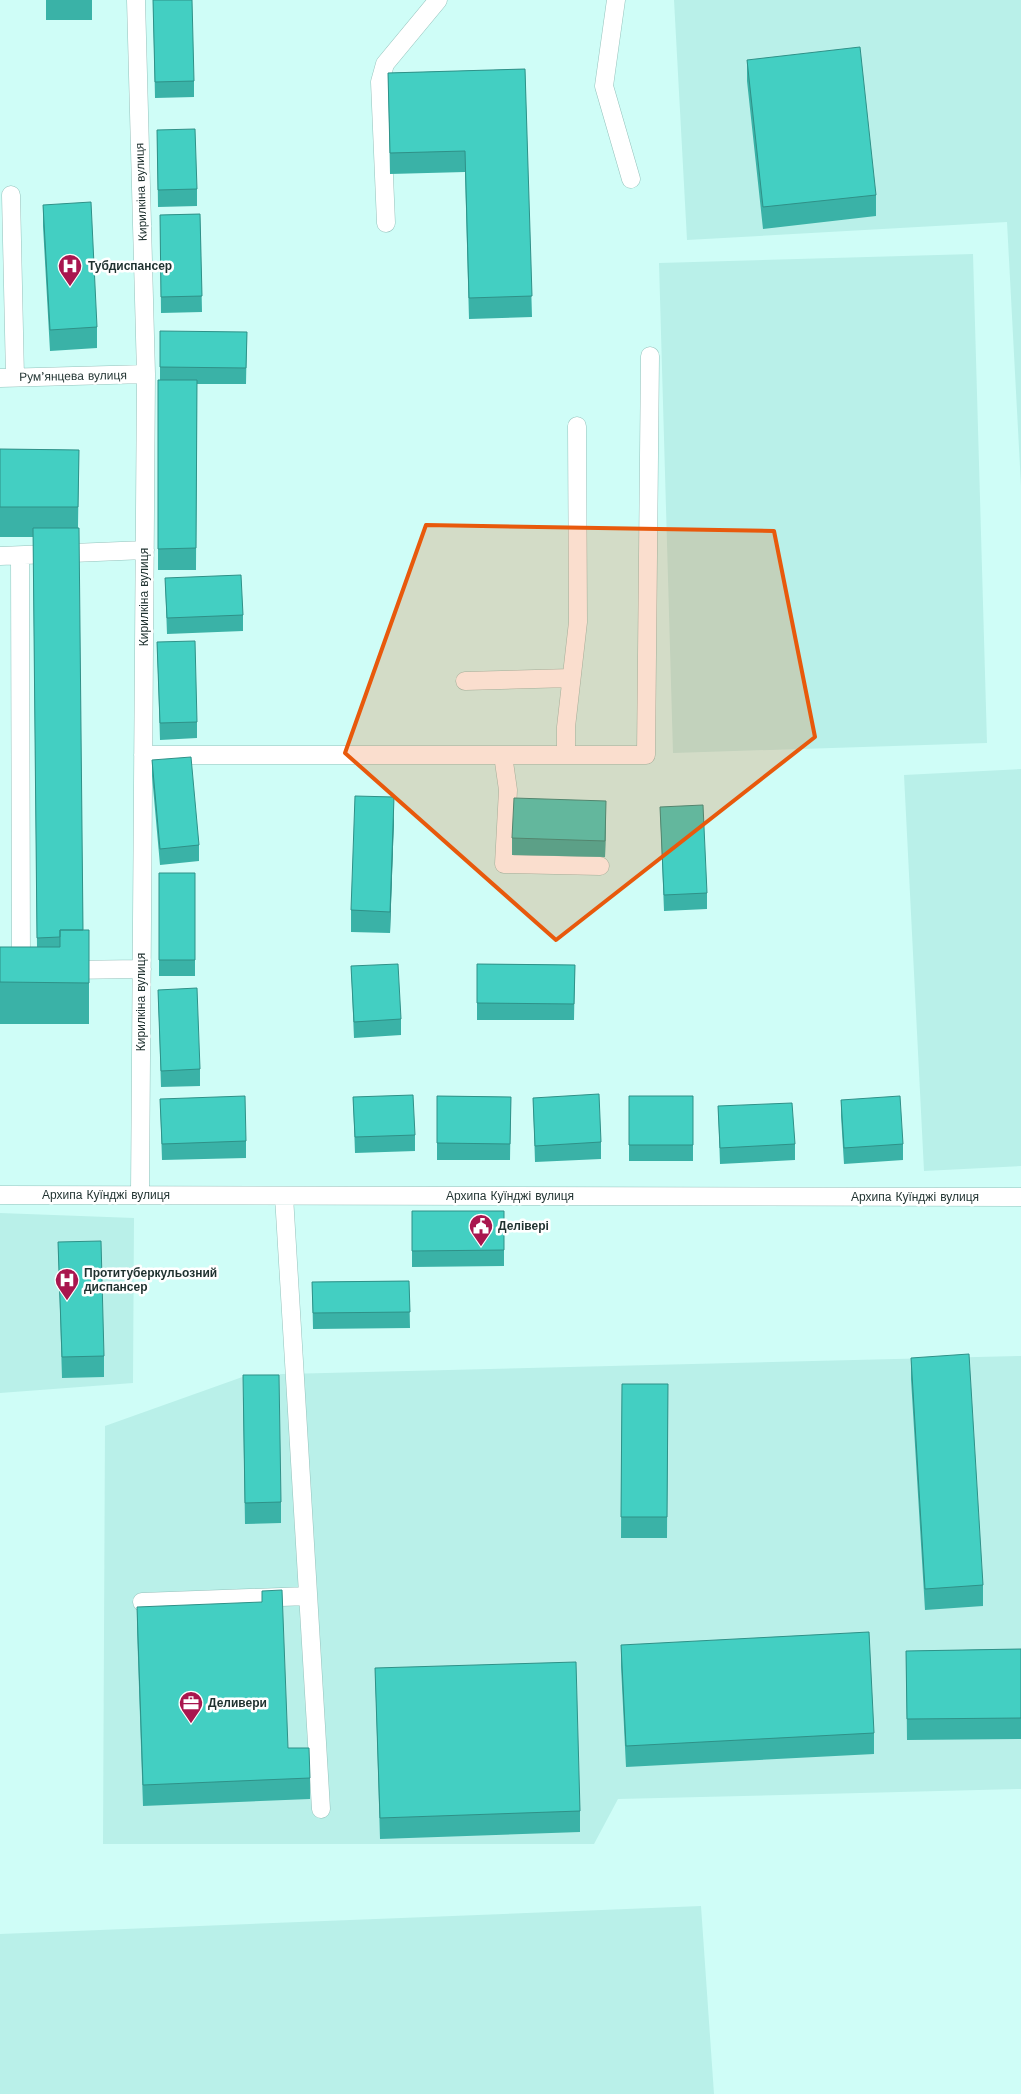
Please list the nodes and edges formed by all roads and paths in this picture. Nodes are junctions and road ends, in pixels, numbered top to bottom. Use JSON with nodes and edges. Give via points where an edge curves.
{"nodes":[{"id":1,"x":136,"y":0,"type":"edge"},
{"id":2,"x":438,"y":0,"type":"edge"},
{"id":3,"x":613,"y":3,"type":"edge"},
{"id":4,"x":631,"y":179,"type":"dead end"},
{"id":5,"x":11,"y":194,"type":"dead end"},
{"id":6,"x":386,"y":223,"type":"dead end"},
{"id":7,"x":650,"y":356,"type":"dead end"},
{"id":8,"x":146,"y":374,"type":"junction"},
{"id":9,"x":7,"y":377,"type":"edge"},
{"id":10,"x":577,"y":426,"type":"dead end"},
{"id":11,"x":145,"y":550,"type":"junction"},
{"id":12,"x":0,"y":556,"type":"edge"},
{"id":13,"x":20,"y":556,"type":"junction"},
{"id":14,"x":571,"y":678,"type":"junction"},
{"id":15,"x":466,"y":681,"type":"dead end"},
{"id":16,"x":143,"y":755,"type":"junction"},
{"id":17,"x":503,"y":755,"type":"junction"},
{"id":18,"x":566,"y":755,"type":"junction"},
{"id":19,"x":600,"y":866,"type":"dead end"},
{"id":20,"x":142,"y":969,"type":"junction"},
{"id":21,"x":140,"y":1194,"type":"junction"},
{"id":22,"x":0,"y":1195,"type":"edge"},
{"id":23,"x":284,"y":1196,"type":"junction"},
{"id":24,"x":1021,"y":1197,"type":"edge"},
{"id":25,"x":308,"y":1596,"type":"junction"},
{"id":26,"x":142,"y":1602,"type":"dead end"},
{"id":27,"x":321,"y":1809,"type":"dead end"}],
"edges":[{"from":1,"to":8,"type":"street","name":"Кирилкіна вулиця"},
{"from":2,"to":6,"type":"street","via":[[385,64],[380,82]]},
{"from":3,"to":4,"type":"street","via":[[604,86]]},
{"from":5,"to":9,"type":"street"},
{"from":7,"to":18,"type":"street","via":[[646,755]]},
{"from":8,"to":9,"type":"street","name":"Рум’янцева вулиця"},
{"from":8,"to":11,"type":"street","name":"Кирилкіна вулиця"},
{"from":10,"to":14,"type":"street","via":[[578,622]]},
{"from":11,"to":13,"type":"street"},
{"from":11,"to":16,"type":"street","name":"Кирилкіна вулиця"},
{"from":12,"to":13,"type":"street"},
{"from":13,"to":20,"type":"street","via":[[14,970]]},
{"from":14,"to":15,"type":"street"},
{"from":14,"to":18,"type":"street"},
{"from":16,"to":17,"type":"street"},
{"from":16,"to":20,"type":"street","name":"Кирилкіна вулиця"},
{"from":17,"to":18,"type":"street"},
{"from":17,"to":19,"type":"street","via":[[508,790],[504,864]]},
{"from":20,"to":21,"type":"street","name":"Кирилкіна вулиця"},
{"from":21,"to":22,"type":"street","name":"Архипа Куїнджі вулиця"},
{"from":21,"to":23,"type":"street","name":"Архипа Куїнджі вулиця"},
{"from":23,"to":24,"type":"street","name":"Архипа Куїнджі вулиця"},
{"from":23,"to":25,"type":"street"},
{"from":25,"to":26,"type":"street"},
{"from":25,"to":27,"type":"street"}]}
